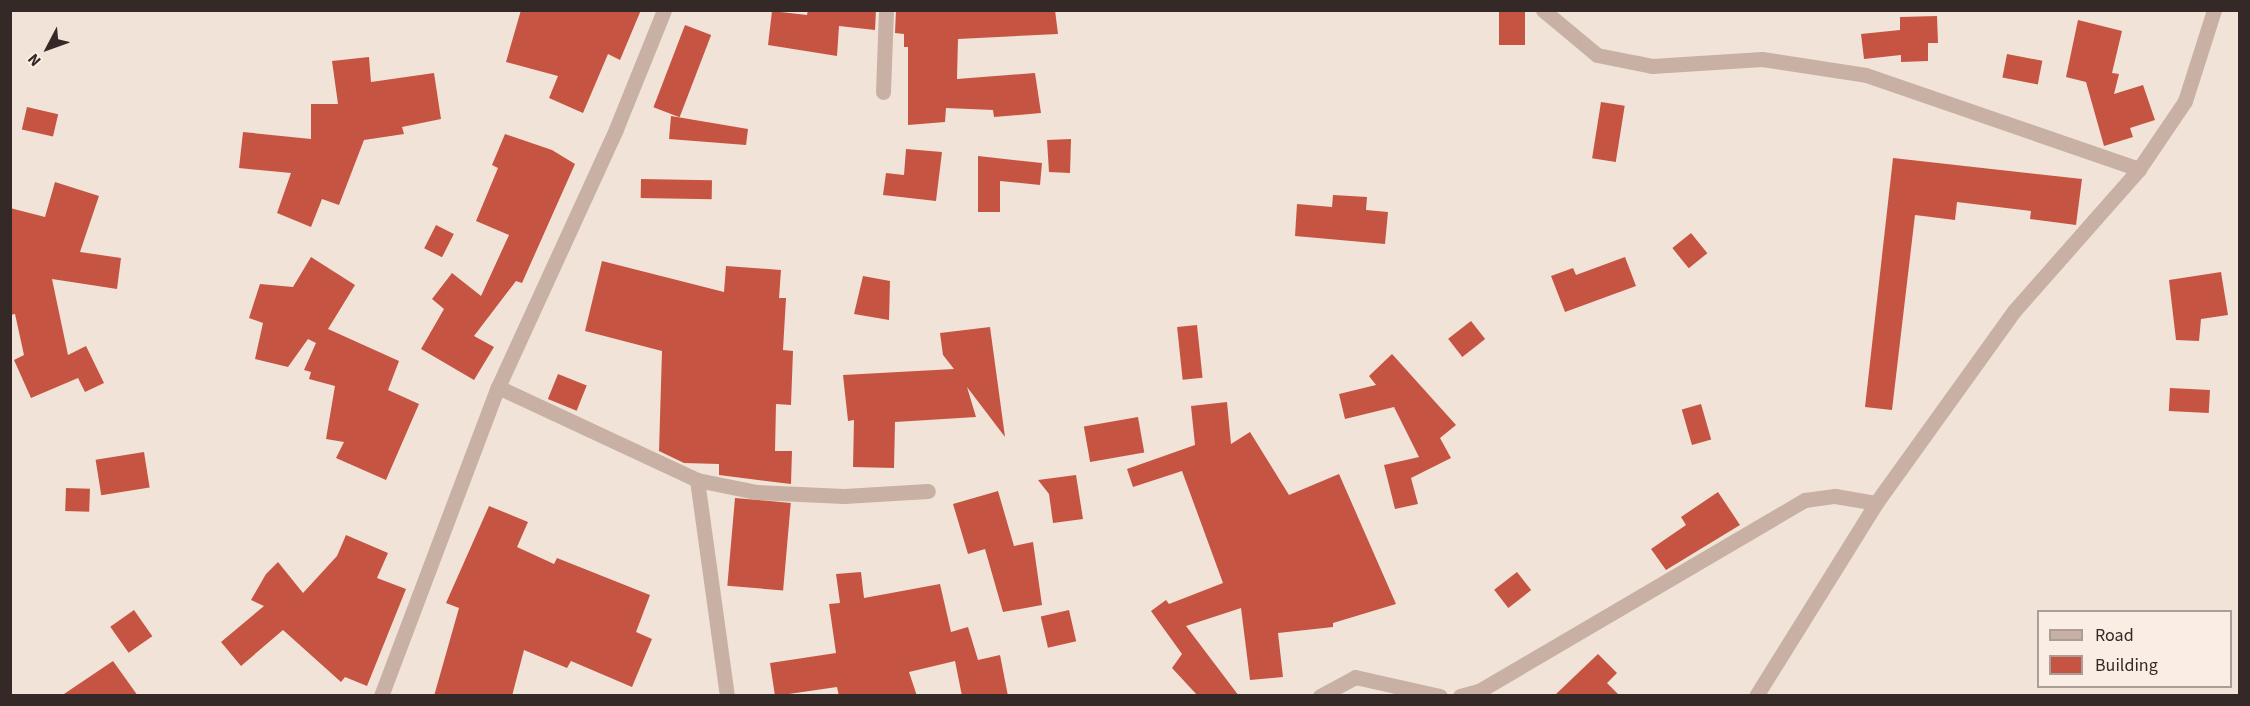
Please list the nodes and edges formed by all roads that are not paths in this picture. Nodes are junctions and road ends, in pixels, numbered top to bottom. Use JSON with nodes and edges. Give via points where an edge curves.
{"nodes":[{"id":1,"x":664,"y":10,"type":"edge"},
{"id":2,"x":886,"y":10,"type":"edge"},
{"id":3,"x":1543,"y":10,"type":"edge"},
{"id":4,"x":2214,"y":10,"type":"edge"},
{"id":5,"x":882,"y":92,"type":"dead end"},
{"id":6,"x":2139,"y":169,"type":"junction"},
{"id":7,"x":498,"y":387,"type":"junction"},
{"id":8,"x":698,"y":480,"type":"junction"},
{"id":9,"x":928,"y":491,"type":"dead end"},
{"id":10,"x":1876,"y":503,"type":"junction"},
{"id":11,"x":381,"y":696,"type":"edge"},
{"id":12,"x":727,"y":696,"type":"edge"},
{"id":13,"x":1320,"y":696,"type":"edge"},
{"id":14,"x":1440,"y":696,"type":"edge"},
{"id":15,"x":1460,"y":696,"type":"edge"},
{"id":16,"x":1756,"y":696,"type":"edge"}],
"edges":[{"from":1,"to":7,"type":"street","via":[[616,129]]},
{"from":2,"to":5,"type":"street"},
{"from":3,"to":6,"type":"street","via":[[1597,56],[1652,66],[1762,59],[1866,75]]},
{"from":4,"to":6,"type":"street","via":[[2185,101]]},
{"from":6,"to":10,"type":"street","via":[[2014,311]]},
{"from":7,"to":8,"type":"street"},
{"from":7,"to":11,"type":"street"},
{"from":8,"to":9,"type":"street","via":[[767,492],[844,496]]},
{"from":8,"to":12,"type":"street"},
{"from":10,"to":15,"type":"street","via":[[1835,496],[1805,500],[1479,691]]},
{"from":10,"to":16,"type":"street"},
{"from":13,"to":14,"type":"street","via":[[1355,677]]}]}
